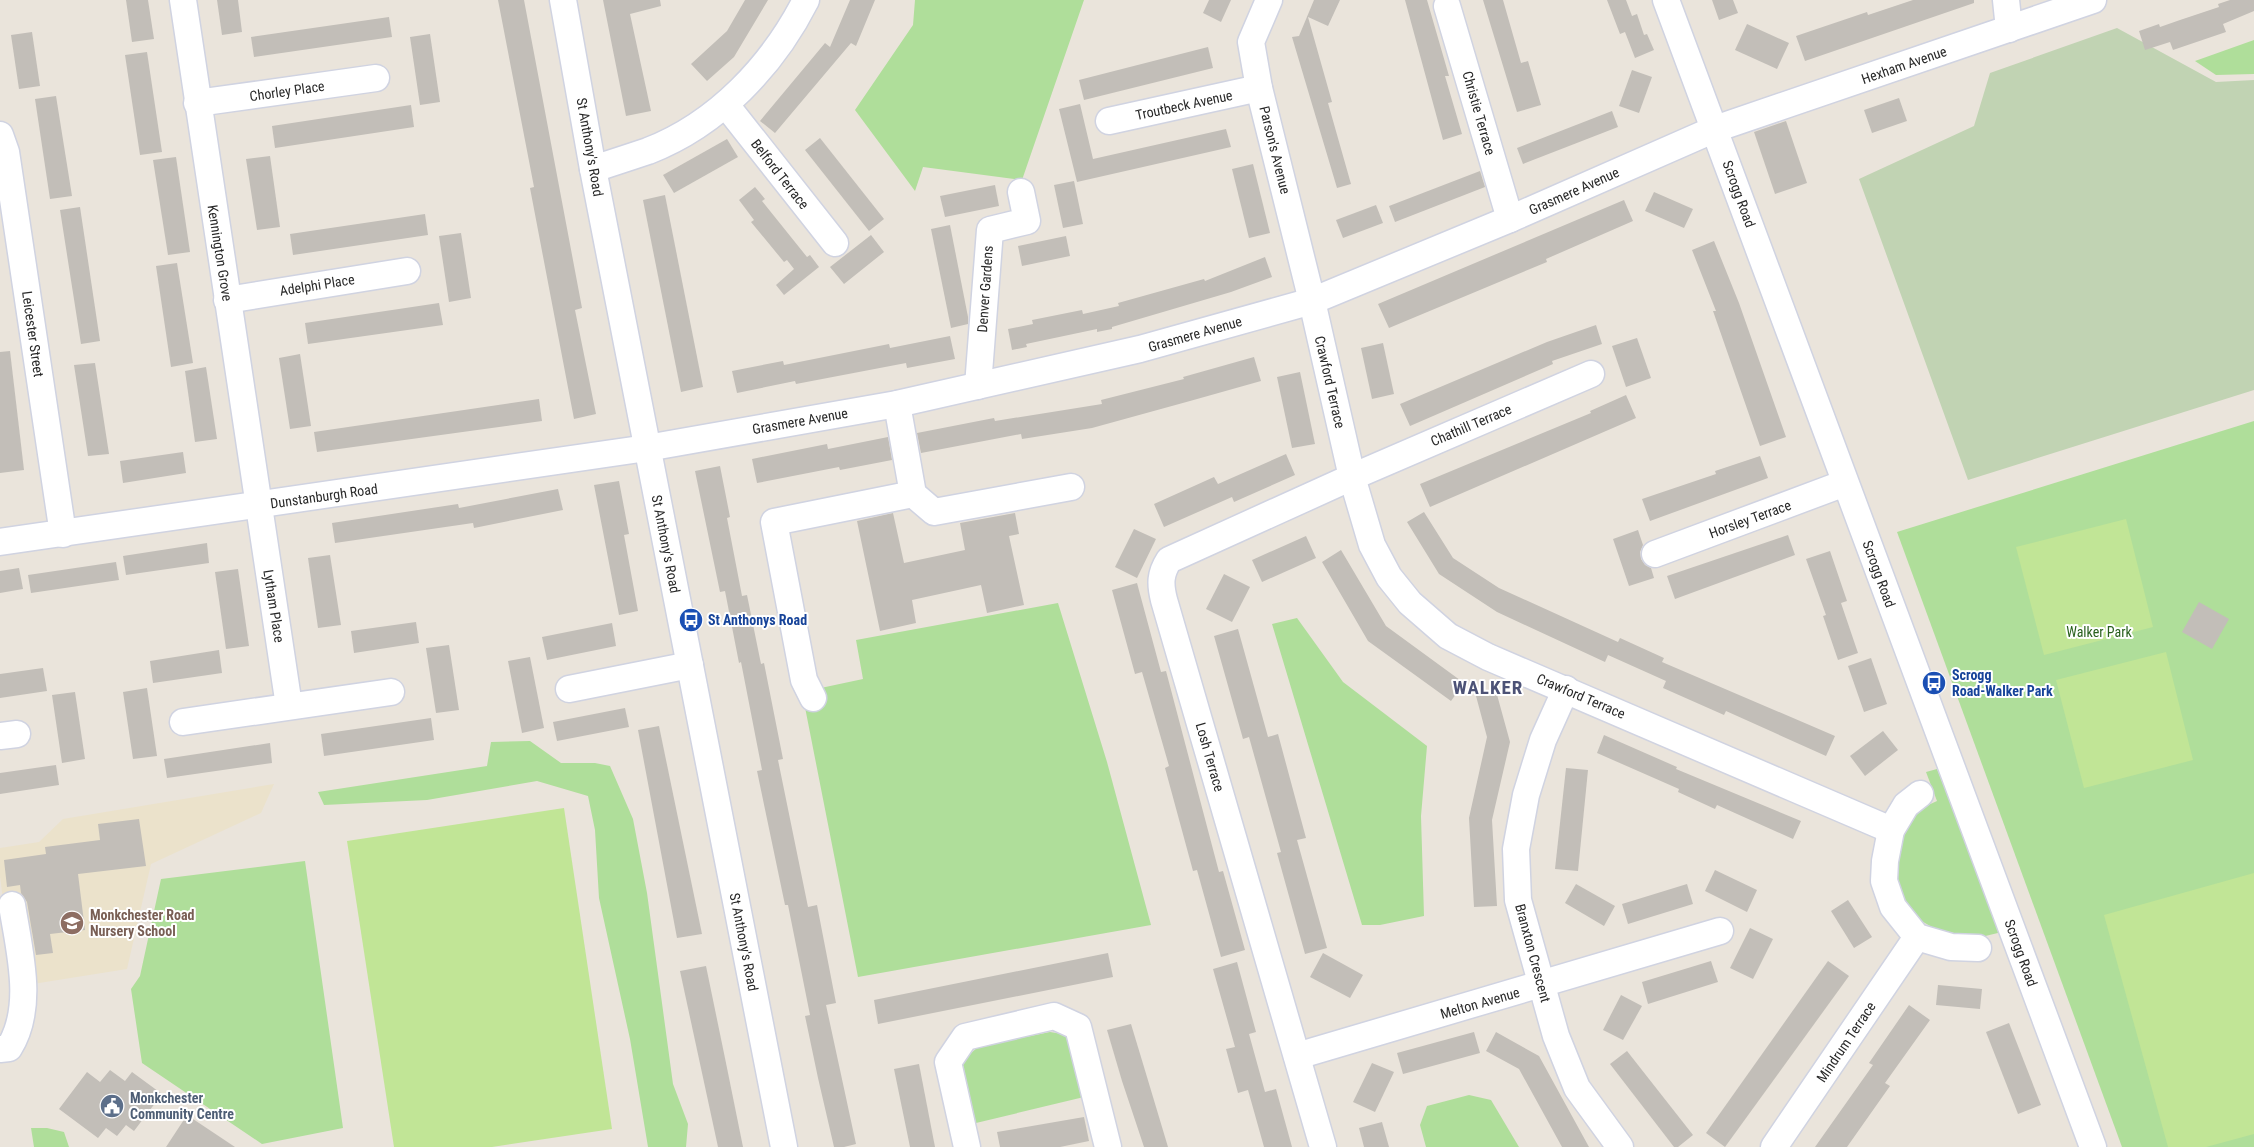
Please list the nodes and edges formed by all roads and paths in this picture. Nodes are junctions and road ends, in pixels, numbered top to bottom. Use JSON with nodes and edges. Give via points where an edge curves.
{"nodes":[{"id":1,"x":183,"y":0,"type":"edge"},
{"id":2,"x":563,"y":0,"type":"edge"},
{"id":3,"x":806,"y":0,"type":"edge"},
{"id":4,"x":1269,"y":0,"type":"edge"},
{"id":5,"x":1666,"y":0,"type":"edge"},
{"id":6,"x":2006,"y":0,"type":"edge"},
{"id":7,"x":2093,"y":0,"type":"edge"},
{"id":8,"x":1447,"y":6,"type":"dead end"},
{"id":9,"x":2009,"y":29,"type":"junction"},
{"id":10,"x":376,"y":78,"type":"dead end"},
{"id":11,"x":1259,"y":88,"type":"junction"},
{"id":12,"x":197,"y":103,"type":"junction"},
{"id":13,"x":726,"y":104,"type":"junction"},
{"id":14,"x":1109,"y":121,"type":"dead end"},
{"id":15,"x":1715,"y":129,"type":"junction"},
{"id":16,"x":0,"y":136,"type":"edge"},
{"id":17,"x":593,"y":168,"type":"junction"},
{"id":18,"x":1021,"y":192,"type":"dead end"},
{"id":19,"x":1510,"y":219,"type":"junction"},
{"id":20,"x":835,"y":244,"type":"dead end"},
{"id":21,"x":407,"y":271,"type":"dead end"},
{"id":22,"x":227,"y":300,"type":"junction"},
{"id":23,"x":1312,"y":301,"type":"junction"},
{"id":24,"x":1591,"y":374,"type":"dead end"},
{"id":25,"x":978,"y":386,"type":"junction"},
{"id":26,"x":897,"y":404,"type":"junction"},
{"id":27,"x":647,"y":448,"type":"junction"},
{"id":28,"x":1352,"y":477,"type":"junction"},
{"id":29,"x":1845,"y":484,"type":"junction"},
{"id":30,"x":1071,"y":487,"type":"dead end"},
{"id":31,"x":913,"y":494,"type":"junction"},
{"id":32,"x":259,"y":505,"type":"junction"},
{"id":33,"x":63,"y":534,"type":"junction"},
{"id":34,"x":0,"y":542,"type":"edge"},
{"id":35,"x":1655,"y":554,"type":"dead end"},
{"id":36,"x":690,"y":665,"type":"junction"},
{"id":37,"x":570,"y":689,"type":"dead end"},
{"id":38,"x":1566,"y":689,"type":"junction"},
{"id":39,"x":390,"y":692,"type":"dead end"},
{"id":40,"x":813,"y":698,"type":"dead end"},
{"id":41,"x":290,"y":706,"type":"junction"},
{"id":42,"x":183,"y":722,"type":"dead end"},
{"id":43,"x":1920,"y":794,"type":"dead end"},
{"id":44,"x":1891,"y":830,"type":"junction"},
{"id":45,"x":12,"y":905,"type":"dead end"},
{"id":46,"x":1720,"y":931,"type":"dead end"},
{"id":47,"x":1918,"y":937,"type":"junction"},
{"id":48,"x":1978,"y":948,"type":"dead end"},
{"id":49,"x":1541,"y":985,"type":"junction"},
{"id":50,"x":0,"y":1049,"type":"edge"},
{"id":51,"x":1297,"y":1056,"type":"junction"},
{"id":52,"x":784,"y":1147,"type":"edge"},
{"id":53,"x":967,"y":1147,"type":"edge"},
{"id":54,"x":1108,"y":1147,"type":"edge"},
{"id":55,"x":1323,"y":1147,"type":"edge"},
{"id":56,"x":1620,"y":1147,"type":"edge"},
{"id":57,"x":1774,"y":1147,"type":"edge"},
{"id":58,"x":2093,"y":1147,"type":"edge"}],
"edges":[{"from":1,"to":12,"type":"street","name":"Kennington Grove"},
{"from":2,"to":17,"type":"street","name":"St Anthony's Road"},
{"from":3,"to":13,"type":"street","via":[[793,26],[767,61]]},
{"from":4,"to":11,"type":"street","name":"Parson's Avenue","via":[[1251,42]]},
{"from":5,"to":15,"type":"street","name":"Scrogg Road"},
{"from":6,"to":9,"type":"street"},
{"from":7,"to":9,"type":"street","name":"Hexham Avenue"},
{"from":8,"to":19,"type":"street","name":"Christie Terrace"},
{"from":9,"to":15,"type":"street","name":"Hexham Avenue"},
{"from":10,"to":12,"type":"street","name":"Chorley Place"},
{"from":11,"to":14,"type":"street","name":"Troutbeck Avenue"},
{"from":11,"to":23,"type":"street","name":"Parson's Avenue"},
{"from":12,"to":22,"type":"street","name":"Kennington Grove"},
{"from":13,"to":17,"type":"street","via":[[687,132],[649,150]]},
{"from":13,"to":20,"type":"street","name":"Belford Terrace"},
{"from":15,"to":19,"type":"street","name":"Grasmere Avenue"},
{"from":15,"to":29,"type":"street","name":"Scrogg Road"},
{"from":16,"to":33,"type":"street","name":"Leicester Street","via":[[6,152]]},
{"from":17,"to":27,"type":"street","name":"St Anthony's Road"},
{"from":18,"to":25,"type":"street","name":"Denver Gardens","via":[[1027,221],[990,230]]},
{"from":19,"to":23,"type":"street","name":"Grasmere Avenue"},
{"from":21,"to":22,"type":"street","name":"Adelphi Place"},
{"from":22,"to":32,"type":"street","name":"Kennington Grove"},
{"from":23,"to":25,"type":"street","name":"Grasmere Avenue","via":[[1140,349]]},
{"from":23,"to":28,"type":"street","name":"Crawford Terrace"},
{"from":24,"to":28,"type":"street","name":"Chathill Terrace"},
{"from":25,"to":26,"type":"street","name":"Grasmere Avenue"},
{"from":26,"to":27,"type":"street","name":"Grasmere Avenue"},
{"from":26,"to":31,"type":"street"},
{"from":27,"to":32,"type":"street","name":"Dunstanburgh Road"},
{"from":27,"to":36,"type":"street","name":"St Anthony's Road"},
{"from":28,"to":38,"type":"street","name":"Crawford Terrace","via":[[1372,545],[1389,577],[1410,604],[1448,636]]},
{"from":28,"to":51,"type":"street","name":"Losh Terrace","via":[[1169,560],[1162,571],[1160,585]]},
{"from":29,"to":35,"type":"street","name":"Horsley Terrace"},
{"from":29,"to":58,"type":"street","name":"Scrogg Road"},
{"from":30,"to":31,"type":"street","via":[[934,512]]},
{"from":31,"to":40,"type":"street","via":[[774,522],[804,680]]},
{"from":32,"to":33,"type":"street","name":"Dunstanburgh Road"},
{"from":32,"to":41,"type":"street","name":"Lytham Place"},
{"from":33,"to":34,"type":"street","name":"Dunstanburgh Road"},
{"from":36,"to":37,"type":"street"},
{"from":36,"to":52,"type":"street","name":"St Anthony's Road"},
{"from":38,"to":44,"type":"street","name":"Crawford Terrace"},
{"from":38,"to":49,"type":"street","name":"Branxton Crescent","via":[[1537,758],[1516,849],[1518,900]]},
{"from":39,"to":41,"type":"street"},
{"from":41,"to":42,"type":"street"},
{"from":43,"to":44,"type":"street","via":[[1906,804]]},
{"from":44,"to":47,"type":"street","via":[[1884,881],[1893,907]]},
{"from":45,"to":50,"type":"street","via":[[24,985],[17,1036],[9,1048]]},
{"from":46,"to":49,"type":"street","name":"Melton Avenue"},
{"from":47,"to":48,"type":"street","via":[[1951,947]]},
{"from":47,"to":57,"type":"street","name":"Mindrum Terrace"},
{"from":49,"to":51,"type":"street","name":"Melton Avenue"},
{"from":49,"to":56,"type":"street","name":"Branxton Crescent","via":[[1556,1036],[1577,1088]]},
{"from":51,"to":55,"type":"street","name":"Losh Terrace"},
{"from":53,"to":54,"type":"street","via":[[948,1062],[965,1037],[1054,1016],[1078,1027]]}]}
